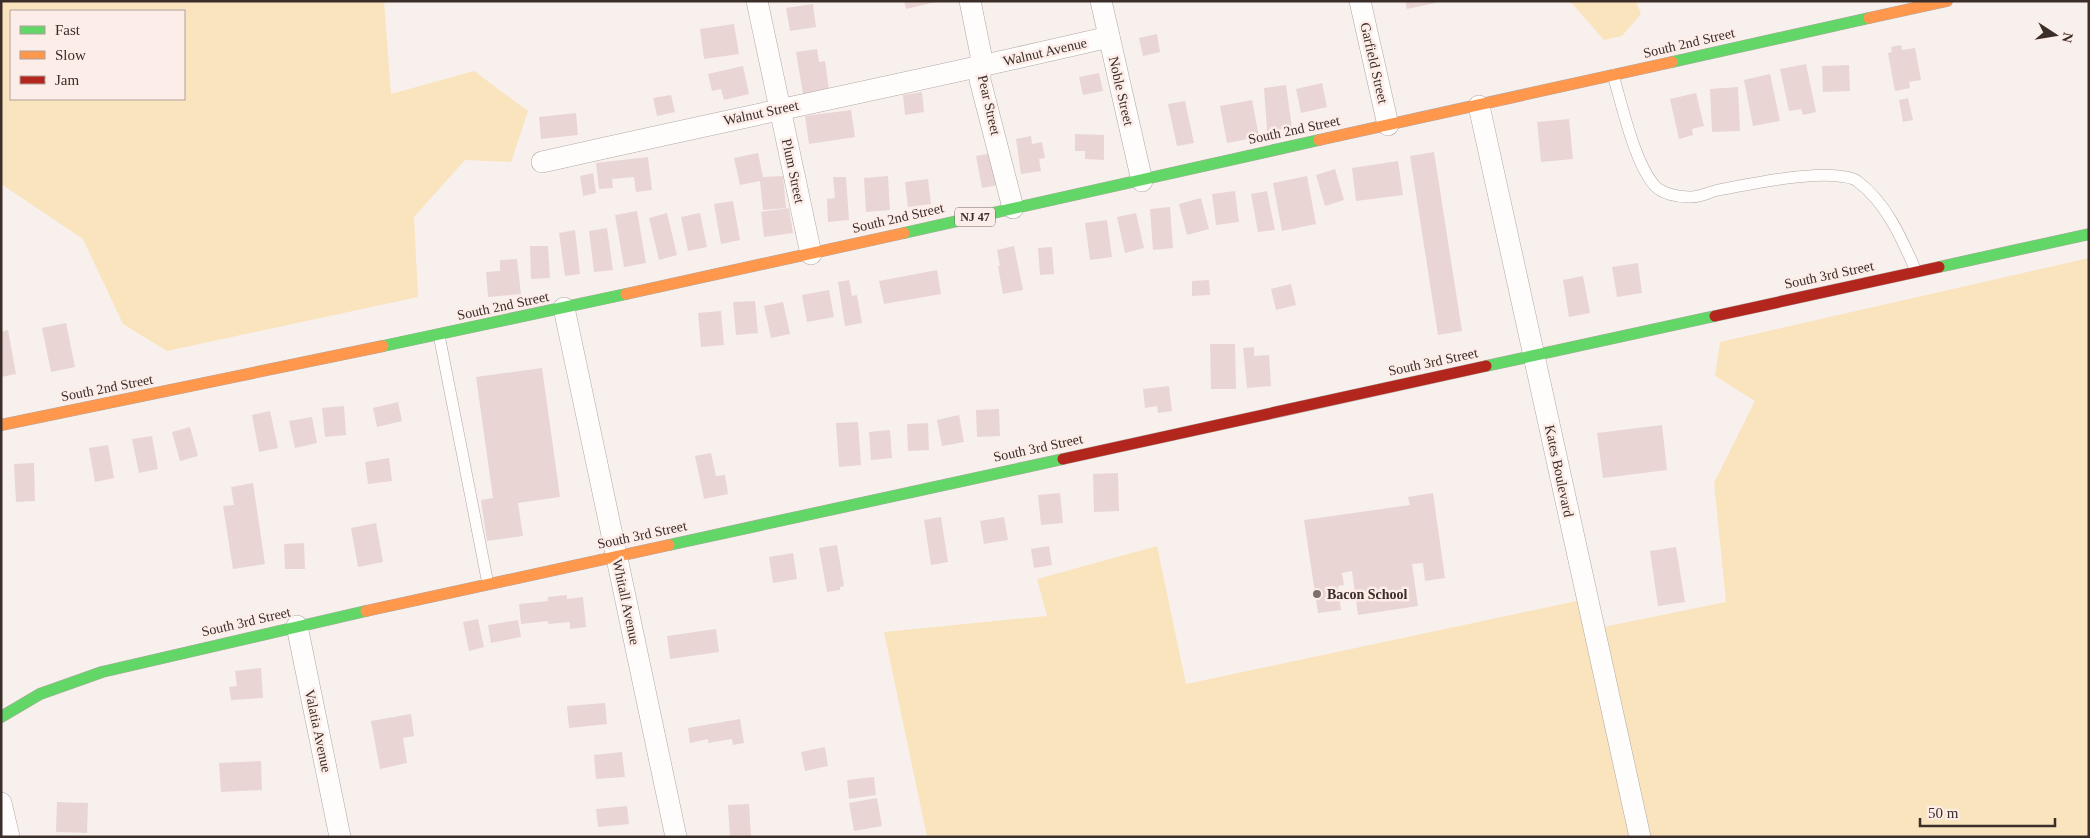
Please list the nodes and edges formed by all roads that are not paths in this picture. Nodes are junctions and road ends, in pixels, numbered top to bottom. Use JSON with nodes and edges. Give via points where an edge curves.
{"nodes":[{"id":1,"x":757,"y":1,"type":"edge"},
{"id":2,"x":970,"y":1,"type":"edge"},
{"id":3,"x":1101,"y":1,"type":"edge"},
{"id":4,"x":1360,"y":1,"type":"edge"},
{"id":5,"x":1947,"y":1,"type":"edge"},
{"id":6,"x":1109,"y":37,"type":"junction"},
{"id":7,"x":981,"y":67,"type":"junction"},
{"id":8,"x":1613,"y":75,"type":"junction"},
{"id":9,"x":1479,"y":106,"type":"junction"},
{"id":10,"x":780,"y":109,"type":"junction"},
{"id":11,"x":1388,"y":125,"type":"junction"},
{"id":12,"x":542,"y":162,"type":"dead end"},
{"id":13,"x":1142,"y":181,"type":"junction"},
{"id":14,"x":1013,"y":208,"type":"junction"},
{"id":15,"x":2089,"y":234,"type":"edge"},
{"id":16,"x":811,"y":254,"type":"junction"},
{"id":17,"x":1916,"y":272,"type":"junction"},
{"id":18,"x":564,"y":308,"type":"junction"},
{"id":19,"x":439,"y":335,"type":"junction"},
{"id":20,"x":1534,"y":356,"type":"junction"},
{"id":21,"x":1,"y":425,"type":"edge"},
{"id":22,"x":616,"y":556,"type":"junction"},
{"id":23,"x":488,"y":584,"type":"junction"},
{"id":24,"x":297,"y":626,"type":"junction"},
{"id":25,"x":1,"y":717,"type":"edge"},
{"id":26,"x":1,"y":803,"type":"edge"},
{"id":27,"x":9,"y":837,"type":"edge"},
{"id":28,"x":340,"y":837,"type":"edge"},
{"id":29,"x":676,"y":837,"type":"edge"},
{"id":30,"x":1640,"y":837,"type":"edge"}],
"edges":[{"from":1,"to":10,"type":"street","name":"Plum Street"},
{"from":2,"to":7,"type":"street","name":"Pear Street"},
{"from":3,"to":6,"type":"street","name":"Noble Street"},
{"from":4,"to":11,"type":"street","name":"Garfield Street"},
{"from":5,"to":8,"type":"street","name":"South 2nd Street","number":"NJ 47"},
{"from":6,"to":7,"type":"street","name":"Walnut Avenue"},
{"from":6,"to":13,"type":"street","name":"Noble Street"},
{"from":7,"to":10,"type":"street","name":"Walnut Street"},
{"from":7,"to":14,"type":"street","name":"Pear Street","via":[[980,80]]},
{"from":8,"to":9,"type":"street","name":"South 2nd Street","number":"NJ 47"},
{"from":8,"to":17,"type":"lane","via":[[1642,163],[1655,186],[1671,195],[1691,198],[1719,190],[1789,179],[1828,175],[1855,179],[1887,214],[1903,240]]},
{"from":9,"to":11,"type":"street","name":"South 2nd Street","number":"NJ 47"},
{"from":9,"to":20,"type":"street","name":"Kates Boulevard"},
{"from":10,"to":12,"type":"street","name":"Walnut Street"},
{"from":10,"to":16,"type":"street","name":"Plum Street"},
{"from":11,"to":13,"type":"street","name":"South 2nd Street","number":"NJ 47"},
{"from":13,"to":14,"type":"street","name":"South 2nd Street","number":"NJ 47"},
{"from":14,"to":16,"type":"street","name":"South 2nd Street","number":"NJ 47"},
{"from":15,"to":17,"type":"street","name":"South 3rd Street"},
{"from":16,"to":18,"type":"street","name":"South 2nd Street","number":"NJ 47"},
{"from":17,"to":20,"type":"street","name":"South 3rd Street"},
{"from":18,"to":19,"type":"street","name":"South 2nd Street","number":"NJ 47"},
{"from":18,"to":22,"type":"street","name":"Whitall Avenue"},
{"from":19,"to":21,"type":"street","name":"South 2nd Street","number":"NJ 47"},
{"from":19,"to":23,"type":"lane"},
{"from":20,"to":22,"type":"street","name":"South 3rd Street"},
{"from":20,"to":30,"type":"street","name":"Kates Boulevard"},
{"from":22,"to":23,"type":"street","name":"South 3rd Street"},
{"from":22,"to":29,"type":"street","name":"Whitall Avenue"},
{"from":23,"to":24,"type":"street","name":"South 3rd Street"},
{"from":24,"to":25,"type":"street","name":"South 3rd Street","via":[[102,671],[21,702]]},
{"from":24,"to":28,"type":"street","name":"Valatia Avenue"},
{"from":26,"to":27,"type":"street"}]}
